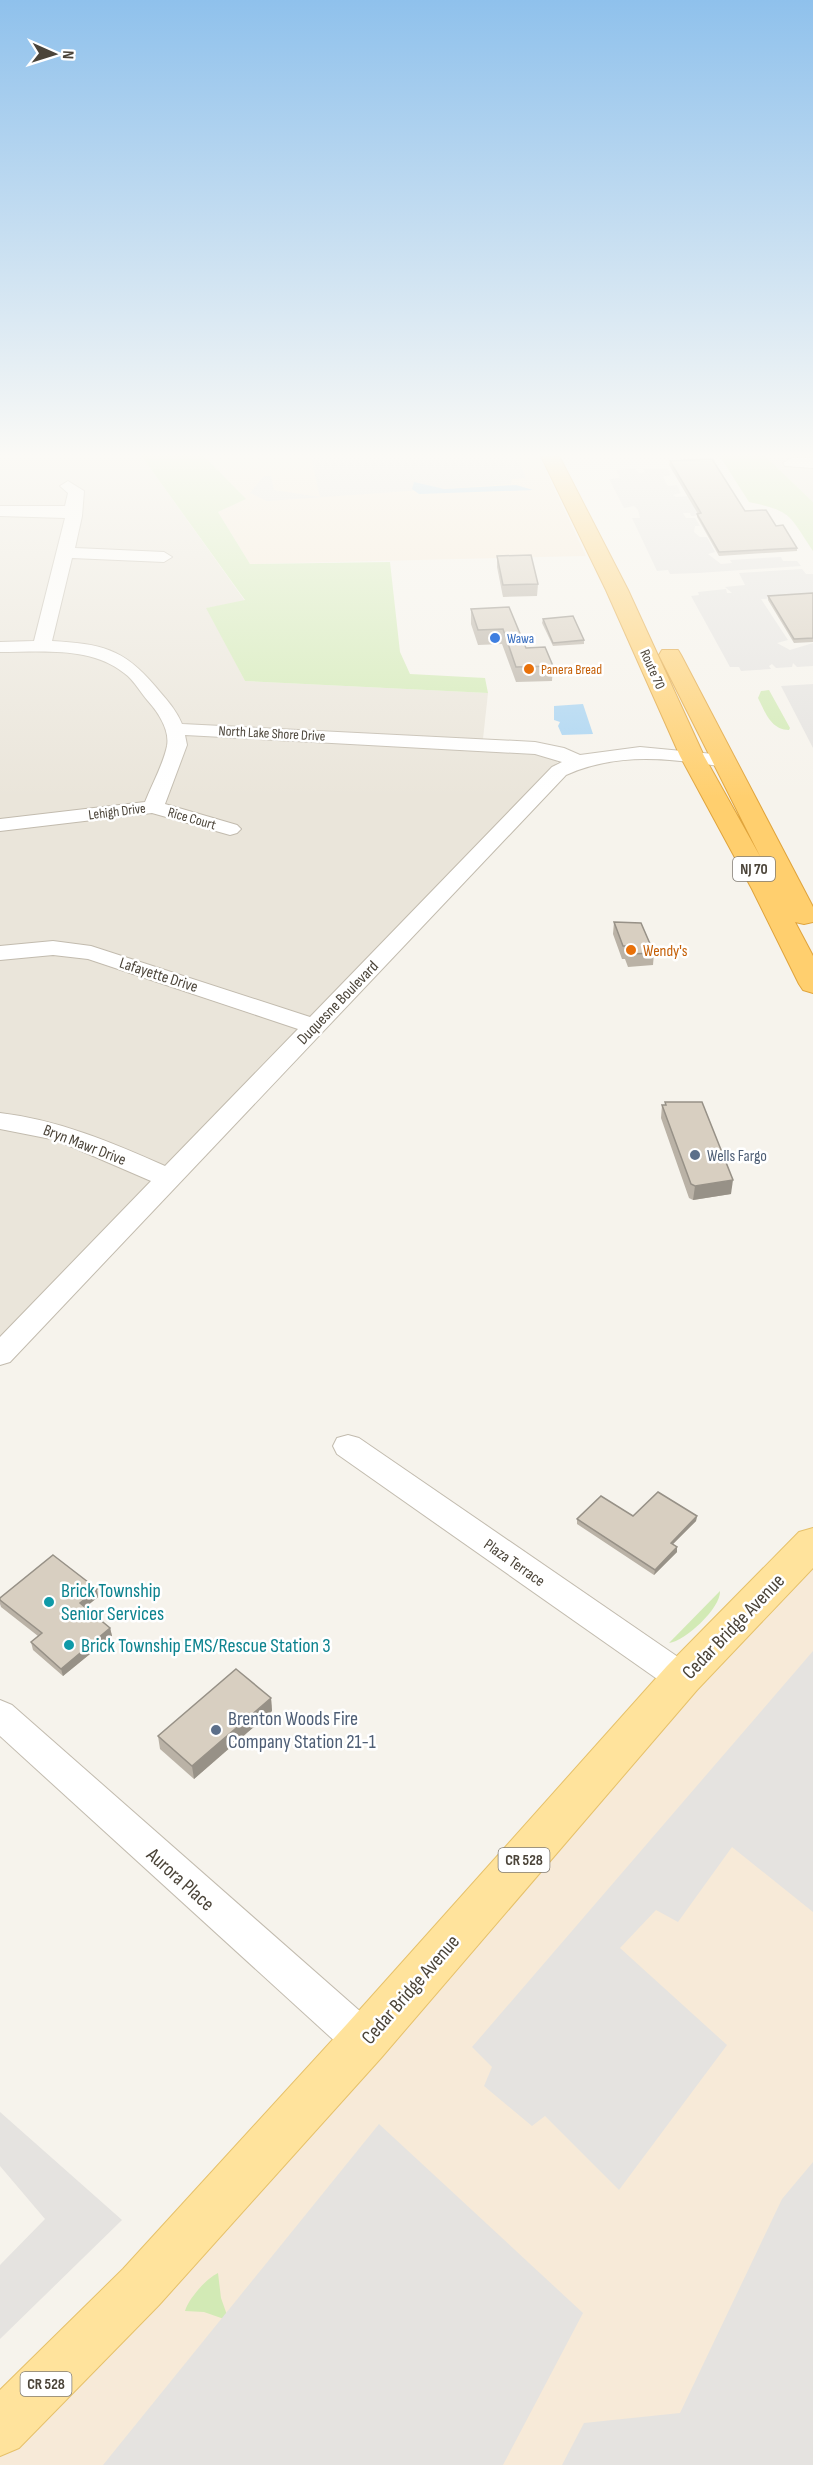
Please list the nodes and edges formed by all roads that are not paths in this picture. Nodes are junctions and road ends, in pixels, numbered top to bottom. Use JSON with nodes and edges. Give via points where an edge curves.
{"nodes":[{"id":1,"x":60,"y":569,"type":"edge"},
{"id":2,"x":607,"y":569,"type":"edge"},
{"id":3,"x":626,"y":569,"type":"edge"},
{"id":4,"x":0,"y":647,"type":"edge"},
{"id":5,"x":42,"y":647,"type":"junction"},
{"id":6,"x":174,"y":729,"type":"junction"},
{"id":7,"x":692,"y":756,"type":"junction"},
{"id":8,"x":576,"y":761,"type":"junction"},
{"id":9,"x":724,"y":761,"type":"junction"},
{"id":10,"x":153,"y":807,"type":"junction"},
{"id":11,"x":0,"y":825,"type":"edge"},
{"id":12,"x":230,"y":829,"type":"dead end"},
{"id":13,"x":813,"y":934,"type":"edge"},
{"id":14,"x":0,"y":953,"type":"edge"},
{"id":15,"x":813,"y":984,"type":"edge"},
{"id":16,"x":314,"y":1026,"type":"junction"},
{"id":17,"x":0,"y":1121,"type":"edge"},
{"id":18,"x":168,"y":1178,"type":"junction"},
{"id":19,"x":0,"y":1355,"type":"edge"},
{"id":20,"x":348,"y":1446,"type":"dead end"},
{"id":21,"x":813,"y":1543,"type":"edge"},
{"id":22,"x":682,"y":1678,"type":"junction"},
{"id":23,"x":0,"y":1715,"type":"edge"},
{"id":24,"x":364,"y":2041,"type":"junction"},
{"id":25,"x":0,"y":2429,"type":"edge"}],
"edges":[{"from":1,"to":5,"type":"street"},
{"from":2,"to":7,"type":"highway","name":"Route 70","number":"NJ 70"},
{"from":3,"to":9,"type":"highway","name":"Route 70","number":"NJ 70"},
{"from":4,"to":5,"type":"street"},
{"from":5,"to":6,"type":"street","via":[[78,649],[112,658],[130,669],[159,701]]},
{"from":6,"to":8,"type":"street","name":"North Lake Shore Drive","via":[[535,748]]},
{"from":6,"to":10,"type":"street","name":"Lehigh Drive","via":[[177,745]]},
{"from":7,"to":8,"type":"street","name":"Duquesne Boulevard","via":[[617,754]]},
{"from":7,"to":9,"type":"street","name":"Duquesne Boulevard"},
{"from":7,"to":15,"type":"highway","number":"NJ 70"},
{"from":8,"to":16,"type":"street","name":"Duquesne Boulevard","via":[[559,771]]},
{"from":9,"to":13,"type":"highway","number":"NJ 70"},
{"from":10,"to":11,"type":"street","name":"Lehigh Drive"},
{"from":10,"to":12,"type":"street","name":"Rice Court"},
{"from":14,"to":16,"type":"street","name":"Lafayette Drive","via":[[53,948],[91,952]]},
{"from":16,"to":18,"type":"street","name":"Duquesne Boulevard"},
{"from":17,"to":18,"type":"street","name":"Bryn Mawr Drive","via":[[63,1134]]},
{"from":18,"to":19,"type":"street","name":"Duquesne Boulevard"},
{"from":20,"to":22,"type":"street","name":"Plaza Terrace"},
{"from":21,"to":22,"type":"main road","name":"Cedar Bridge Avenue","number":"CR 528"},
{"from":22,"to":24,"type":"main road","name":"Cedar Bridge Avenue","number":"CR 528"},
{"from":23,"to":24,"type":"street","name":"Aurora Place"},
{"from":24,"to":25,"type":"main road","name":"Cedar Bridge Avenue","number":"CR 528","via":[[134,2295]]}]}
